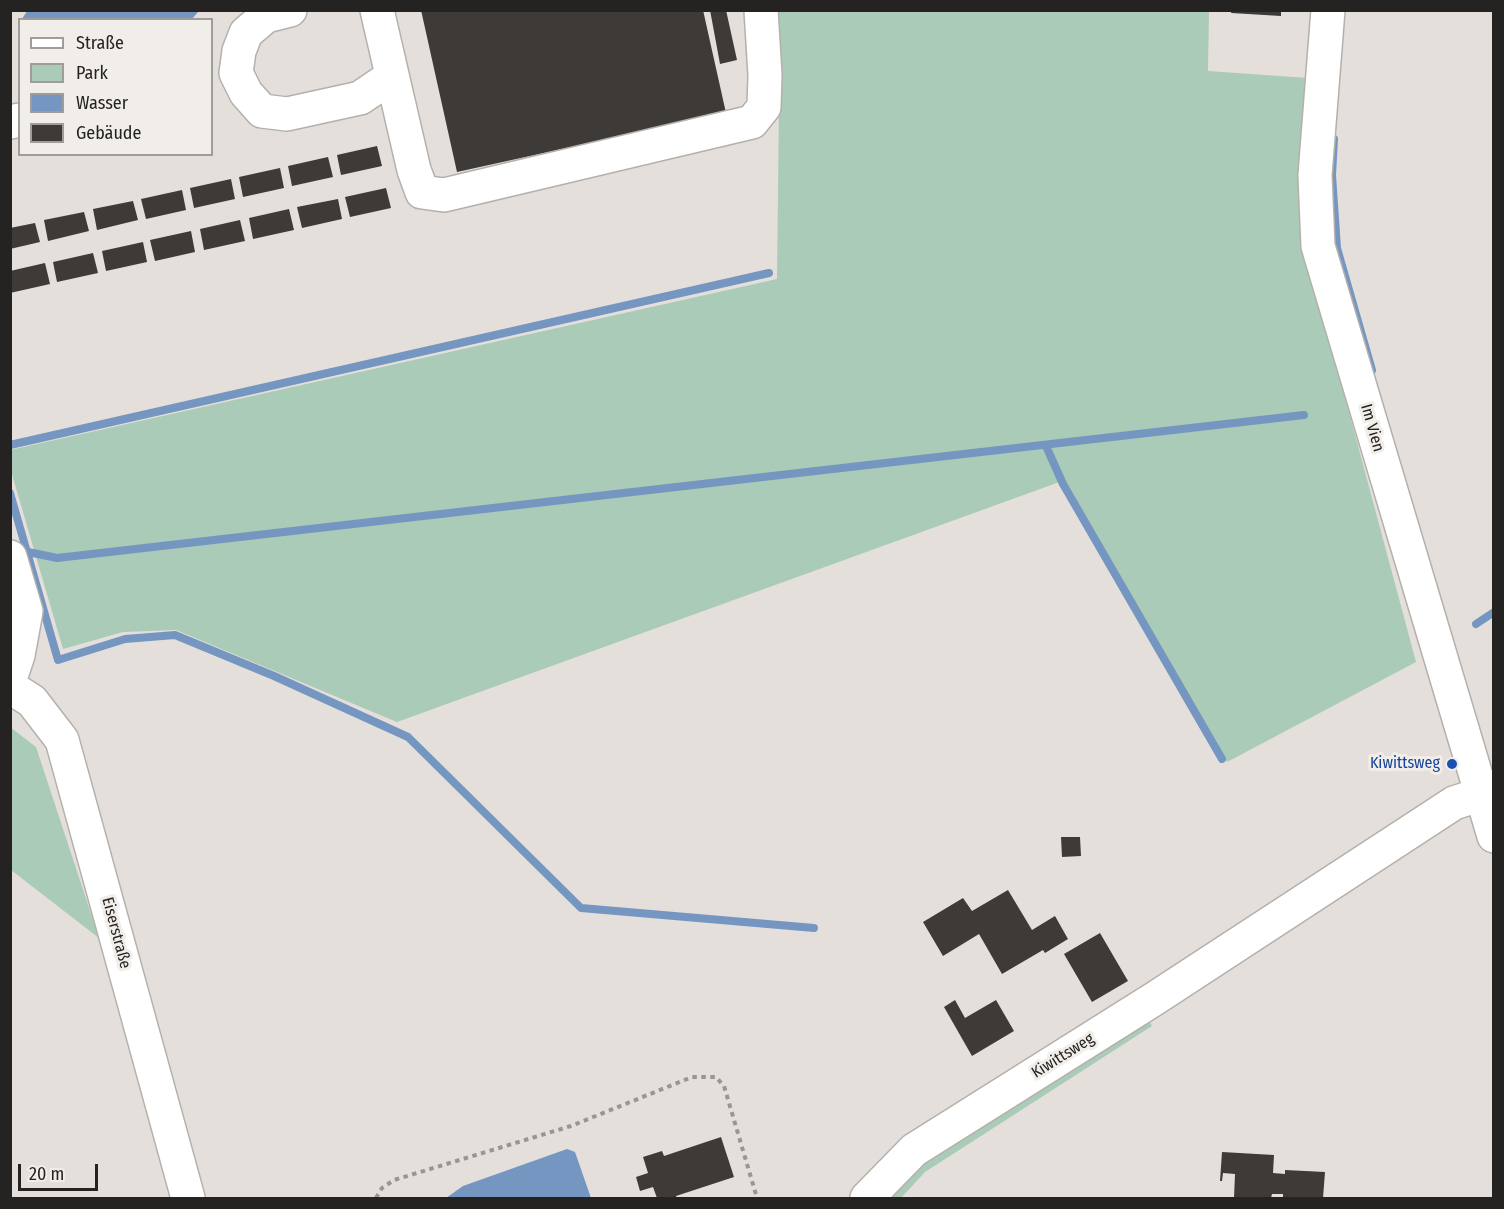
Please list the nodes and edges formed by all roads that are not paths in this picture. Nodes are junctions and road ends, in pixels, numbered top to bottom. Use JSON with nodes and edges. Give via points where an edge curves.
{"nodes":[{"id":1,"x":290,"y":10,"type":"edge"},
{"id":2,"x":377,"y":10,"type":"edge"},
{"id":3,"x":761,"y":10,"type":"edge"},
{"id":4,"x":1328,"y":10,"type":"edge"},
{"id":5,"x":224,"y":75,"type":"edge"},
{"id":6,"x":391,"y":77,"type":"junction"},
{"id":7,"x":10,"y":557,"type":"edge"},
{"id":8,"x":10,"y":679,"type":"edge"},
{"id":9,"x":10,"y":687,"type":"edge"},
{"id":10,"x":1481,"y":794,"type":"junction"},
{"id":11,"x":1494,"y":836,"type":"edge"},
{"id":12,"x":188,"y":1198,"type":"edge"},
{"id":13,"x":867,"y":1198,"type":"edge"}],
"edges":[{"from":1,"to":5,"type":"street","via":[[266,16],[246,33]]},
{"from":2,"to":6,"type":"street"},
{"from":3,"to":6,"type":"street","via":[[764,107],[752,122],[444,195],[422,192]]},
{"from":4,"to":10,"type":"street","name":"Im Vien","via":[[1315,175],[1318,246]]},
{"from":5,"to":6,"type":"street","via":[[262,111],[287,114],[360,98]]},
{"from":7,"to":8,"type":"street","via":[[26,611]]},
{"from":9,"to":12,"type":"street","name":"Eiserstraße","via":[[32,701],[62,740]]},
{"from":10,"to":11,"type":"street","name":"Im Vien"},
{"from":10,"to":13,"type":"street","name":"Kiwittsweg","via":[[1454,803],[1164,993],[914,1150]]}]}
